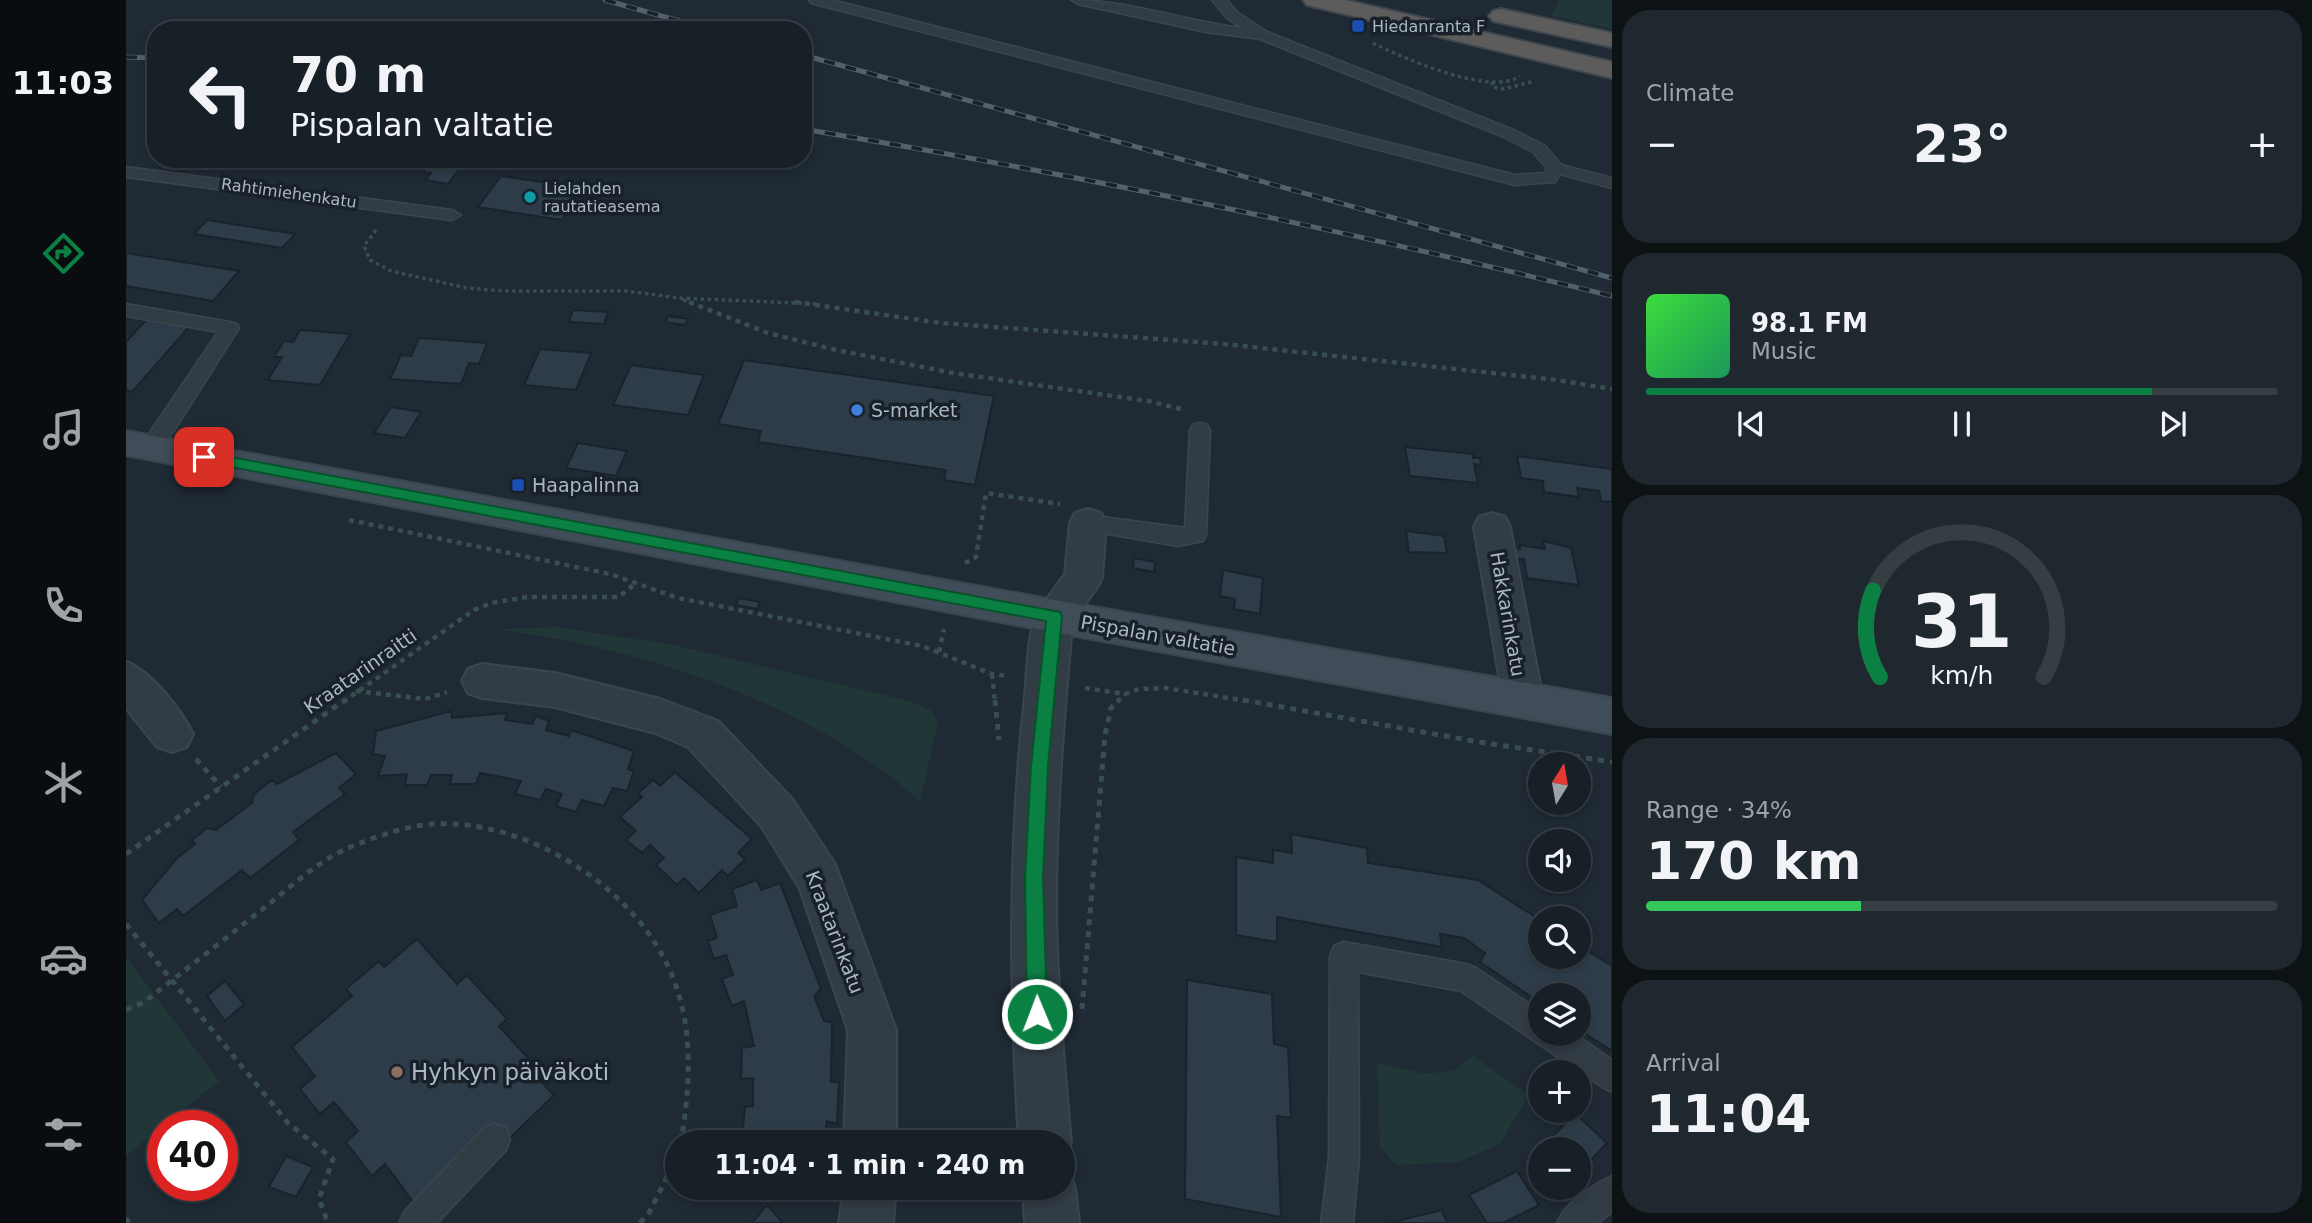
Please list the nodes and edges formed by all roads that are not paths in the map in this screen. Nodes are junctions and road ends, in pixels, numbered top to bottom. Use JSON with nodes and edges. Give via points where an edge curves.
{"nodes":[{"id":1,"x":816,"y":0,"type":"edge"},
{"id":2,"x":1078,"y":0,"type":"edge"},
{"id":3,"x":1219,"y":0,"type":"edge"},
{"id":4,"x":1315,"y":0,"type":"edge"},
{"id":5,"x":1478,"y":11,"type":"dead end"},
{"id":6,"x":1262,"y":35,"type":"junction"},
{"id":7,"x":1612,"y":40,"type":"edge"},
{"id":8,"x":1612,"y":70,"type":"edge"},
{"id":9,"x":1555,"y":168,"type":"junction"},
{"id":10,"x":126,"y":172,"type":"edge"},
{"id":11,"x":1612,"y":183,"type":"edge"},
{"id":12,"x":452,"y":215,"type":"dead end"},
{"id":13,"x":126,"y":310,"type":"edge"},
{"id":14,"x":1200,"y":430,"type":"road end"},
{"id":15,"x":138,"y":445,"type":"edge"},
{"id":16,"x":1076,"y":514,"type":"joint"},
{"id":17,"x":1492,"y":527,"type":"dead end"},
{"id":18,"x":1054,"y":616,"type":"junction"},
{"id":19,"x":126,"y":679,"type":"edge"},
{"id":20,"x":482,"y":681,"type":"road end"},
{"id":21,"x":1523,"y":700,"type":"junction"},
{"id":22,"x":1612,"y":716,"type":"edge"},
{"id":23,"x":172,"y":734,"type":"dead end"},
{"id":24,"x":1528,"y":1020,"type":"edge"},
{"id":25,"x":1567,"y":1046,"type":"edge"},
{"id":26,"x":1612,"y":1077,"type":"edge"},
{"id":27,"x":870,"y":1130,"type":"edge"},
{"id":28,"x":1044,"y":1130,"type":"edge"},
{"id":29,"x":495,"y":1139,"type":"dead end"},
{"id":30,"x":1612,"y":1192,"type":"edge"},
{"id":31,"x":869,"y":1200,"type":"edge"},
{"id":32,"x":1050,"y":1200,"type":"edge"},
{"id":33,"x":415,"y":1223,"type":"edge"},
{"id":34,"x":866,"y":1223,"type":"edge"},
{"id":35,"x":1052,"y":1223,"type":"edge"},
{"id":36,"x":1336,"y":1223,"type":"edge"},
{"id":37,"x":1573,"y":1223,"type":"edge"}],
"edges":[{"from":1,"to":9,"type":"lane","via":[[1515,180],[1549,178]]},
{"from":2,"to":6,"type":"lane","via":[[1206,28]]},
{"from":3,"to":6,"type":"lane","via":[[1233,16]]},
{"from":4,"to":8,"type":"highway"},
{"from":5,"to":7,"type":"highway"},
{"from":6,"to":9,"type":"lane","via":[[1510,134],[1539,149]]},
{"from":9,"to":11,"type":"lane"},
{"from":10,"to":12,"type":"lane","name":"Rahtimiehenkatu"},
{"from":13,"to":15,"type":"lane","via":[[230,328],[169,424]]},
{"from":14,"to":16,"type":"lane","via":[[1195,535],[1178,538]]},
{"from":15,"to":18,"type":"main road","name":"Pispalan valtatie"},
{"from":16,"to":18,"type":"street","via":[[1083,578]]},
{"from":17,"to":21,"type":"street","name":"Hakkarinkatu"},
{"from":18,"to":21,"type":"main road","name":"Pispalan valtatie"},
{"from":18,"to":28,"type":"street","via":[[1034,877]]},
{"from":19,"to":23,"type":"street"},
{"from":20,"to":27,"type":"street","name":"Kraatarinkatu","via":[[555,690],[660,717],[703,734],[777,813],[819,878],[872,1030]]},
{"from":21,"to":22,"type":"main road","name":"Pispalan valtatie"},
{"from":24,"to":36,"type":"lane","via":[[1466,978],[1344,957],[1344,1158]]},
{"from":25,"to":26,"type":"lane"},
{"from":29,"to":33,"type":"lane"},
{"from":30,"to":37,"type":"lane"},
{"from":31,"to":34,"type":"street"},
{"from":32,"to":35,"type":"street"}]}
